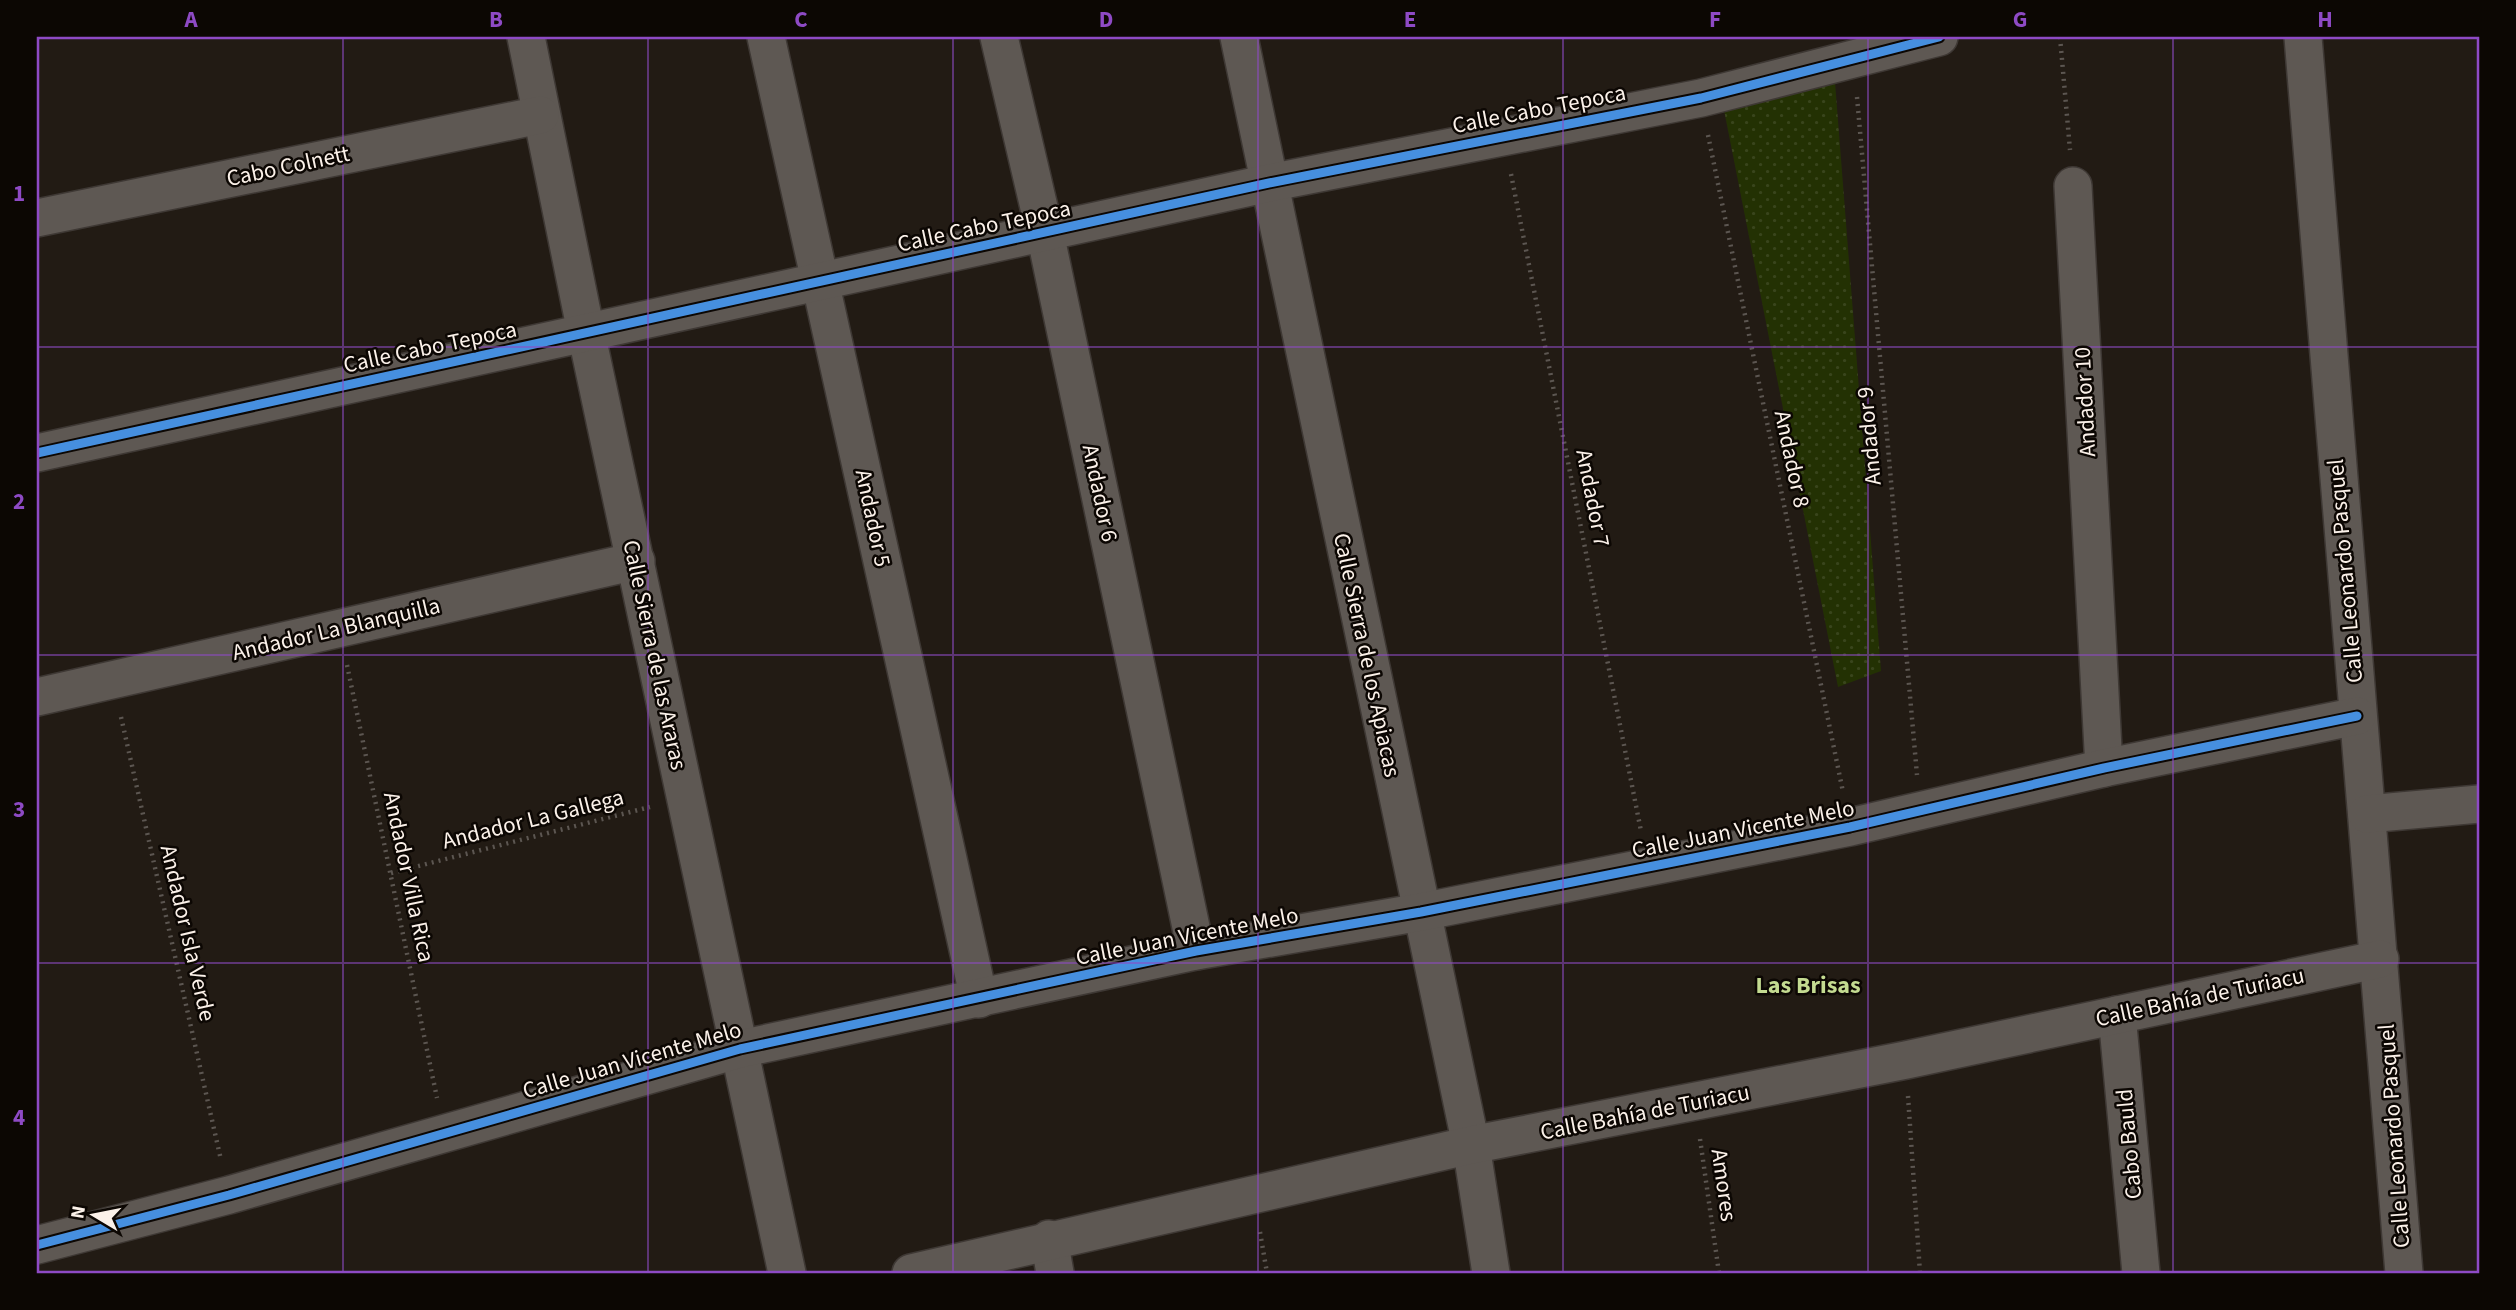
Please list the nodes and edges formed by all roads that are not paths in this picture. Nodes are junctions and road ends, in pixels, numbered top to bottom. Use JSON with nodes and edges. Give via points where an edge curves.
{"nodes":[{"id":1,"x":526,"y":37,"type":"edge"},
{"id":2,"x":766,"y":37,"type":"edge"},
{"id":3,"x":999,"y":37,"type":"edge"},
{"id":4,"x":1239,"y":37,"type":"edge"},
{"id":5,"x":1939,"y":37,"type":"edge"},
{"id":6,"x":2303,"y":37,"type":"edge"},
{"id":7,"x":1852,"y":47,"type":"edge"},
{"id":8,"x":540,"y":115,"type":"junction"},
{"id":9,"x":1269,"y":183,"type":"junction"},
{"id":10,"x":2073,"y":186,"type":"road end"},
{"id":11,"x":37,"y":218,"type":"edge"},
{"id":12,"x":1045,"y":233,"type":"junction"},
{"id":13,"x":821,"y":280,"type":"junction"},
{"id":14,"x":586,"y":332,"type":"junction"},
{"id":15,"x":37,"y":453,"type":"edge"},
{"id":16,"x":636,"y":561,"type":"junction"},
{"id":17,"x":37,"y":697,"type":"edge"},
{"id":18,"x":2357,"y":716,"type":"junction"},
{"id":19,"x":2104,"y":768,"type":"junction"},
{"id":20,"x":2479,"y":804,"type":"edge"},
{"id":21,"x":2367,"y":814,"type":"junction"},
{"id":22,"x":1421,"y":912,"type":"junction"},
{"id":23,"x":1196,"y":951,"type":"junction"},
{"id":24,"x":2380,"y":959,"type":"junction"},
{"id":25,"x":979,"y":999,"type":"junction"},
{"id":26,"x":2117,"y":1015,"type":"junction"},
{"id":27,"x":740,"y":1049,"type":"junction"},
{"id":28,"x":1471,"y":1146,"type":"junction"},
{"id":29,"x":37,"y":1245,"type":"edge"},
{"id":30,"x":1052,"y":1256,"type":"edge"},
{"id":31,"x":787,"y":1273,"type":"edge"},
{"id":32,"x":911,"y":1273,"type":"edge"},
{"id":33,"x":1491,"y":1273,"type":"edge"},
{"id":34,"x":2141,"y":1273,"type":"edge"},
{"id":35,"x":2404,"y":1273,"type":"edge"}],
"edges":[{"from":1,"to":8,"type":"street","name":"Calle Sierra de las Araras"},
{"from":2,"to":13,"type":"street","name":"Andador 5"},
{"from":3,"to":12,"type":"street","name":"Andador 6"},
{"from":4,"to":9,"type":"street","name":"Calle Sierra de los Apiacas"},
{"from":5,"to":7,"type":"street","name":"Calle Cabo Tepoca"},
{"from":6,"to":18,"type":"street","name":"Calle Leonardo Pasquel"},
{"from":7,"to":9,"type":"street","name":"Calle Cabo Tepoca","via":[[1794,76],[1700,98]]},
{"from":8,"to":11,"type":"street","name":"Cabo Colnett"},
{"from":8,"to":14,"type":"street","name":"Calle Sierra de las Araras"},
{"from":9,"to":12,"type":"street","name":"Calle Cabo Tepoca"},
{"from":9,"to":22,"type":"street","name":"Calle Sierra de los Apiacas"},
{"from":10,"to":19,"type":"street","name":"Andador 10"},
{"from":12,"to":13,"type":"street","name":"Calle Cabo Tepoca"},
{"from":12,"to":23,"type":"street","name":"Andador 6"},
{"from":13,"to":14,"type":"street","name":"Calle Cabo Tepoca"},
{"from":13,"to":25,"type":"street","name":"Andador 5"},
{"from":14,"to":15,"type":"street","name":"Calle Cabo Tepoca"},
{"from":14,"to":16,"type":"street","name":"Calle Sierra de las Araras"},
{"from":16,"to":17,"type":"street","name":"Andador La Blanquilla"},
{"from":16,"to":27,"type":"street","name":"Calle Sierra de las Araras"},
{"from":18,"to":19,"type":"street","name":"Calle Juan Vicente Melo"},
{"from":18,"to":21,"type":"street","name":"Calle Leonardo Pasquel"},
{"from":19,"to":22,"type":"street","name":"Calle Juan Vicente Melo","via":[[1850,827]]},
{"from":20,"to":21,"type":"street"},
{"from":21,"to":24,"type":"street","name":"Calle Leonardo Pasquel"},
{"from":22,"to":23,"type":"street","name":"Calle Juan Vicente Melo"},
{"from":22,"to":28,"type":"street","name":"Calle Sierra de los Apiacas"},
{"from":23,"to":25,"type":"street","name":"Calle Juan Vicente Melo"},
{"from":24,"to":26,"type":"street","name":"Calle Bahía de Turiacu"},
{"from":24,"to":35,"type":"street","name":"Calle Leonardo Pasquel"},
{"from":25,"to":27,"type":"street","name":"Calle Juan Vicente Melo"},
{"from":26,"to":28,"type":"street","name":"Calle Bahía de Turiacu"},
{"from":26,"to":34,"type":"street","name":"Cabo Bauld"},
{"from":27,"to":29,"type":"street","name":"Calle Juan Vicente Melo"},
{"from":27,"to":31,"type":"street","name":"Calle Sierra de las Araras"},
{"from":28,"to":30,"type":"street","name":"Calle Bahía de Turiacu","via":[[1254,1196]]},
{"from":28,"to":33,"type":"street","name":"Calle Sierra de los Apiacas"},
{"from":30,"to":32,"type":"street","name":"Calle Bahía de Turiacu"}]}
